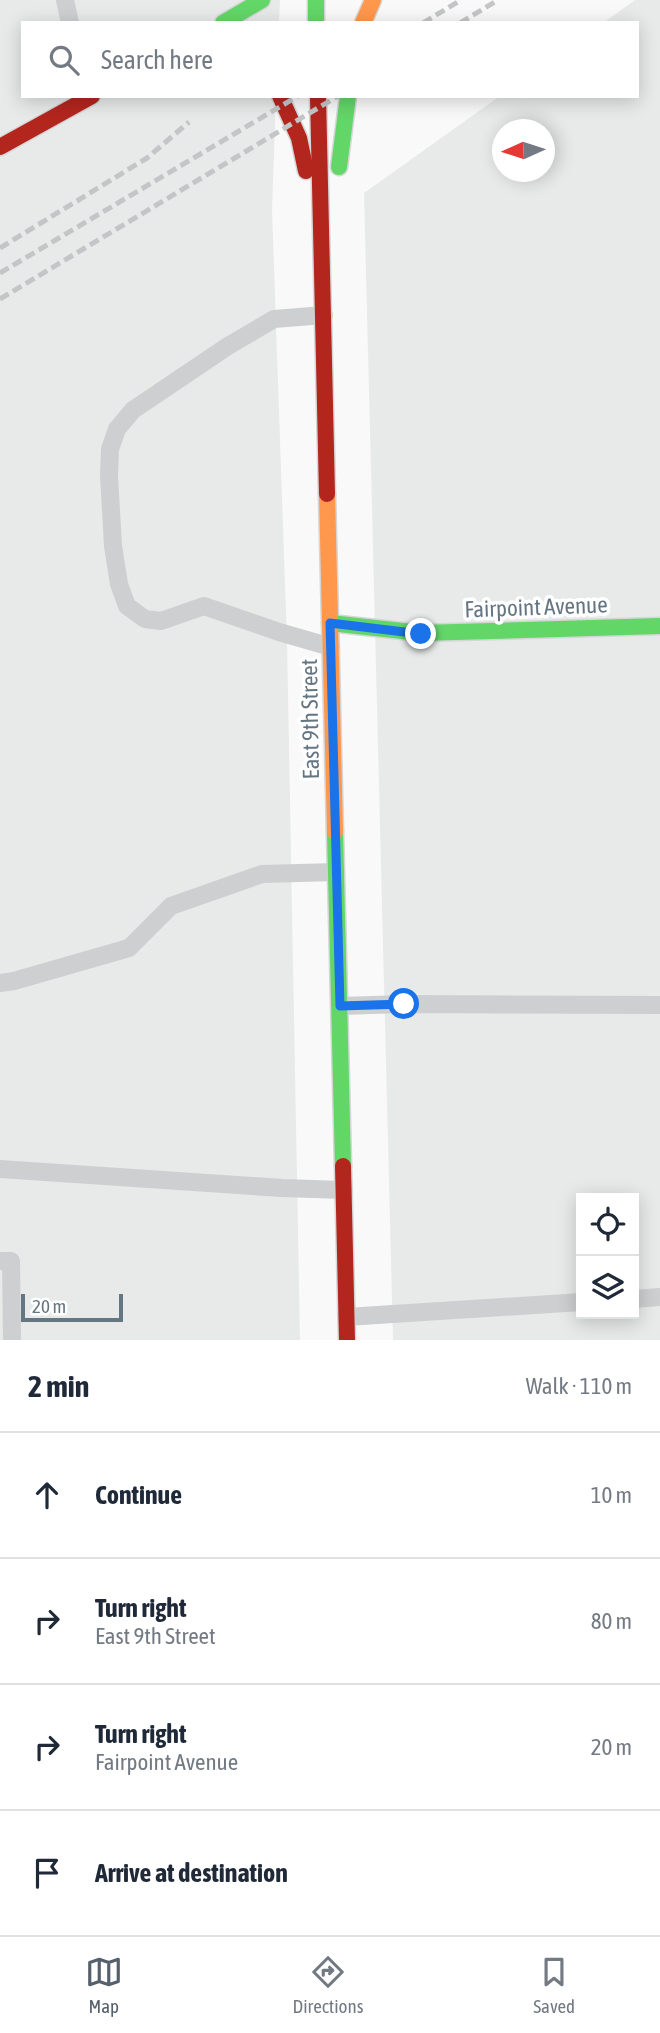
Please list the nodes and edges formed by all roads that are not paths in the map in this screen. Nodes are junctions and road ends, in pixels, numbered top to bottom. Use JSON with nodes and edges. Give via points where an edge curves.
{"nodes":[{"id":1,"x":65,"y":0,"type":"edge"},
{"id":2,"x":262,"y":0,"type":"edge"},
{"id":3,"x":316,"y":0,"type":"edge"},
{"id":4,"x":373,"y":0,"type":"edge"},
{"id":5,"x":70,"y":21,"type":"edge"},
{"id":6,"x":226,"y":21,"type":"edge"},
{"id":7,"x":316,"y":21,"type":"edge"},
{"id":8,"x":364,"y":21,"type":"edge"},
{"id":9,"x":88,"y":98,"type":"edge"},
{"id":10,"x":281,"y":98,"type":"edge"},
{"id":11,"x":318,"y":98,"type":"edge"},
{"id":12,"x":348,"y":98,"type":"edge"},
{"id":13,"x":0,"y":147,"type":"edge"},
{"id":14,"x":324,"y":280,"type":"junction"},
{"id":15,"x":324,"y":315,"type":"junction"},
{"id":16,"x":330,"y":623,"type":"junction"},
{"id":17,"x":660,"y":626,"type":"edge"},
{"id":18,"x":331,"y":647,"type":"junction"},
{"id":19,"x":336,"y":872,"type":"junction"},
{"id":20,"x":0,"y":982,"type":"edge"},
{"id":21,"x":660,"y":1005,"type":"edge"},
{"id":22,"x":340,"y":1006,"type":"junction"},
{"id":23,"x":0,"y":1168,"type":"edge"},
{"id":24,"x":344,"y":1190,"type":"junction"},
{"id":25,"x":0,"y":1261,"type":"edge"},
{"id":26,"x":660,"y":1297,"type":"edge"},
{"id":27,"x":639,"y":1299,"type":"edge"},
{"id":28,"x":576,"y":1302,"type":"edge"},
{"id":29,"x":346,"y":1317,"type":"junction"},
{"id":30,"x":12,"y":1340,"type":"edge"},
{"id":31,"x":347,"y":1340,"type":"edge"}],
"edges":[{"from":1,"to":5,"type":"lane"},
{"from":2,"to":6,"type":"main road"},
{"from":3,"to":7,"type":"main road"},
{"from":4,"to":8,"type":"main road"},
{"from":9,"to":13,"type":"main road"},
{"from":10,"to":14,"type":"main road","via":[[299,138]]},
{"from":11,"to":14,"type":"main road","name":"East 9th Street"},
{"from":12,"to":14,"type":"main road"},
{"from":14,"to":15,"type":"main road","name":"East 9th Street"},
{"from":15,"to":16,"type":"main road","name":"East 9th Street"},
{"from":15,"to":18,"type":"lane","via":[[274,319],[133,410],[117,429],[110,449],[109,476],[119,584],[127,606],[145,620],[161,621],[204,606]]},
{"from":16,"to":17,"type":"main road","name":"Fairpoint Avenue","via":[[421,634]]},
{"from":16,"to":18,"type":"main road","name":"East 9th Street"},
{"from":18,"to":19,"type":"main road","name":"East 9th Street"},
{"from":19,"to":20,"type":"lane","via":[[262,874],[171,906],[130,948]]},
{"from":19,"to":22,"type":"main road","name":"East 9th Street"},
{"from":21,"to":22,"type":"lane"},
{"from":22,"to":24,"type":"main road","name":"East 9th Street"},
{"from":23,"to":24,"type":"lane"},
{"from":24,"to":29,"type":"main road","name":"East 9th Street"},
{"from":25,"to":30,"type":"lane","via":[[11,1261]]},
{"from":26,"to":27,"type":"lane"},
{"from":28,"to":29,"type":"lane"},
{"from":29,"to":31,"type":"main road","name":"East 9th Street"}]}
